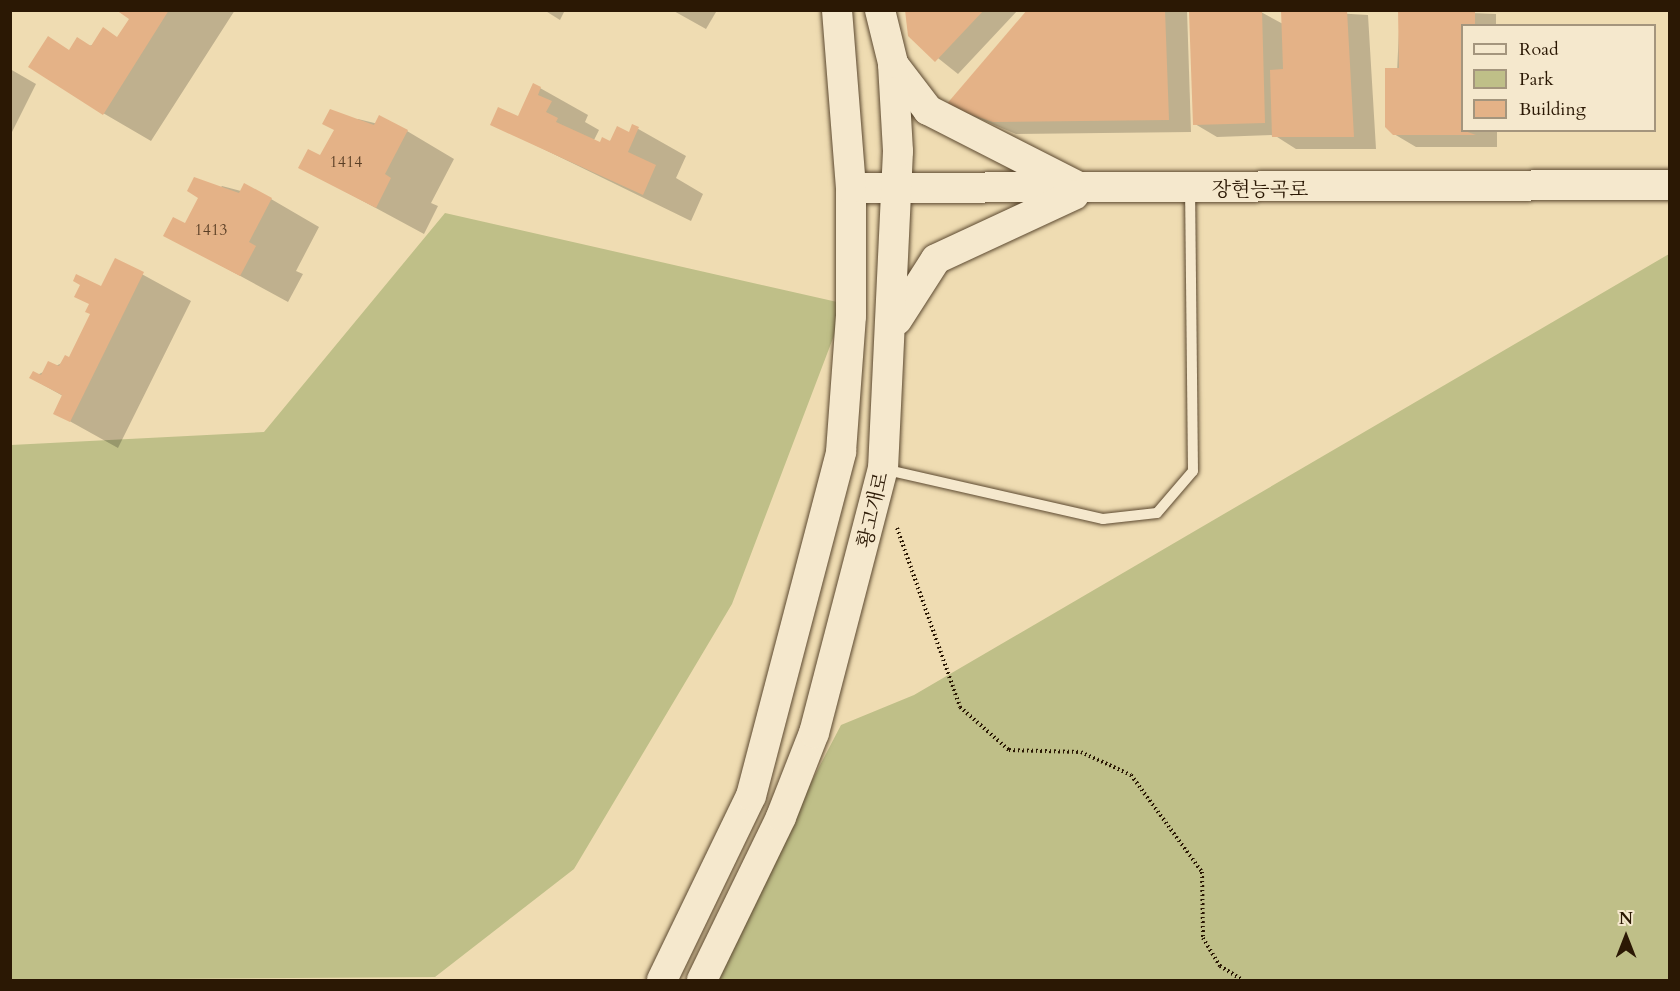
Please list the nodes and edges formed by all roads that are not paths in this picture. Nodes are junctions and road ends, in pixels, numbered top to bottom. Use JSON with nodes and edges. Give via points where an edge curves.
{"nodes":[{"id":1,"x":837,"y":10,"type":"edge"},
{"id":2,"x":880,"y":10,"type":"edge"},
{"id":3,"x":893,"y":63,"type":"junction"},
{"id":4,"x":1670,"y":185,"type":"edge"},
{"id":5,"x":851,"y":188,"type":"junction"},
{"id":6,"x":898,"y":188,"type":"junction"},
{"id":7,"x":1190,"y":189,"type":"junction"},
{"id":8,"x":1085,"y":190,"type":"junction"},
{"id":9,"x":893,"y":327,"type":"junction"},
{"id":10,"x":883,"y":469,"type":"junction"},
{"id":11,"x":662,"y":981,"type":"edge"},
{"id":12,"x":702,"y":981,"type":"edge"}],
"edges":[{"from":1,"to":5,"type":"main road"},
{"from":2,"to":3,"type":"main road","name":"황고개로"},
{"from":3,"to":6,"type":"main road","name":"황고개로"},
{"from":3,"to":8,"type":"main road","via":[[928,110]]},
{"from":4,"to":7,"type":"main road","name":"장현능곡로"},
{"from":5,"to":6,"type":"main road","name":"장현능곡로"},
{"from":5,"to":11,"type":"main road","via":[[851,316],[841,452],[751,796]]},
{"from":6,"to":8,"type":"main road","name":"장현능곡로"},
{"from":6,"to":9,"type":"main road","name":"황고개로"},
{"from":7,"to":8,"type":"main road","name":"장현능곡로"},
{"from":7,"to":10,"type":"lane","via":[[1193,471],[1158,513],[1103,519]]},
{"from":8,"to":9,"type":"main road","via":[[936,259]]},
{"from":9,"to":10,"type":"main road","name":"황고개로"},
{"from":10,"to":12,"type":"main road","name":"황고개로","via":[[814,733],[781,817]]}]}
